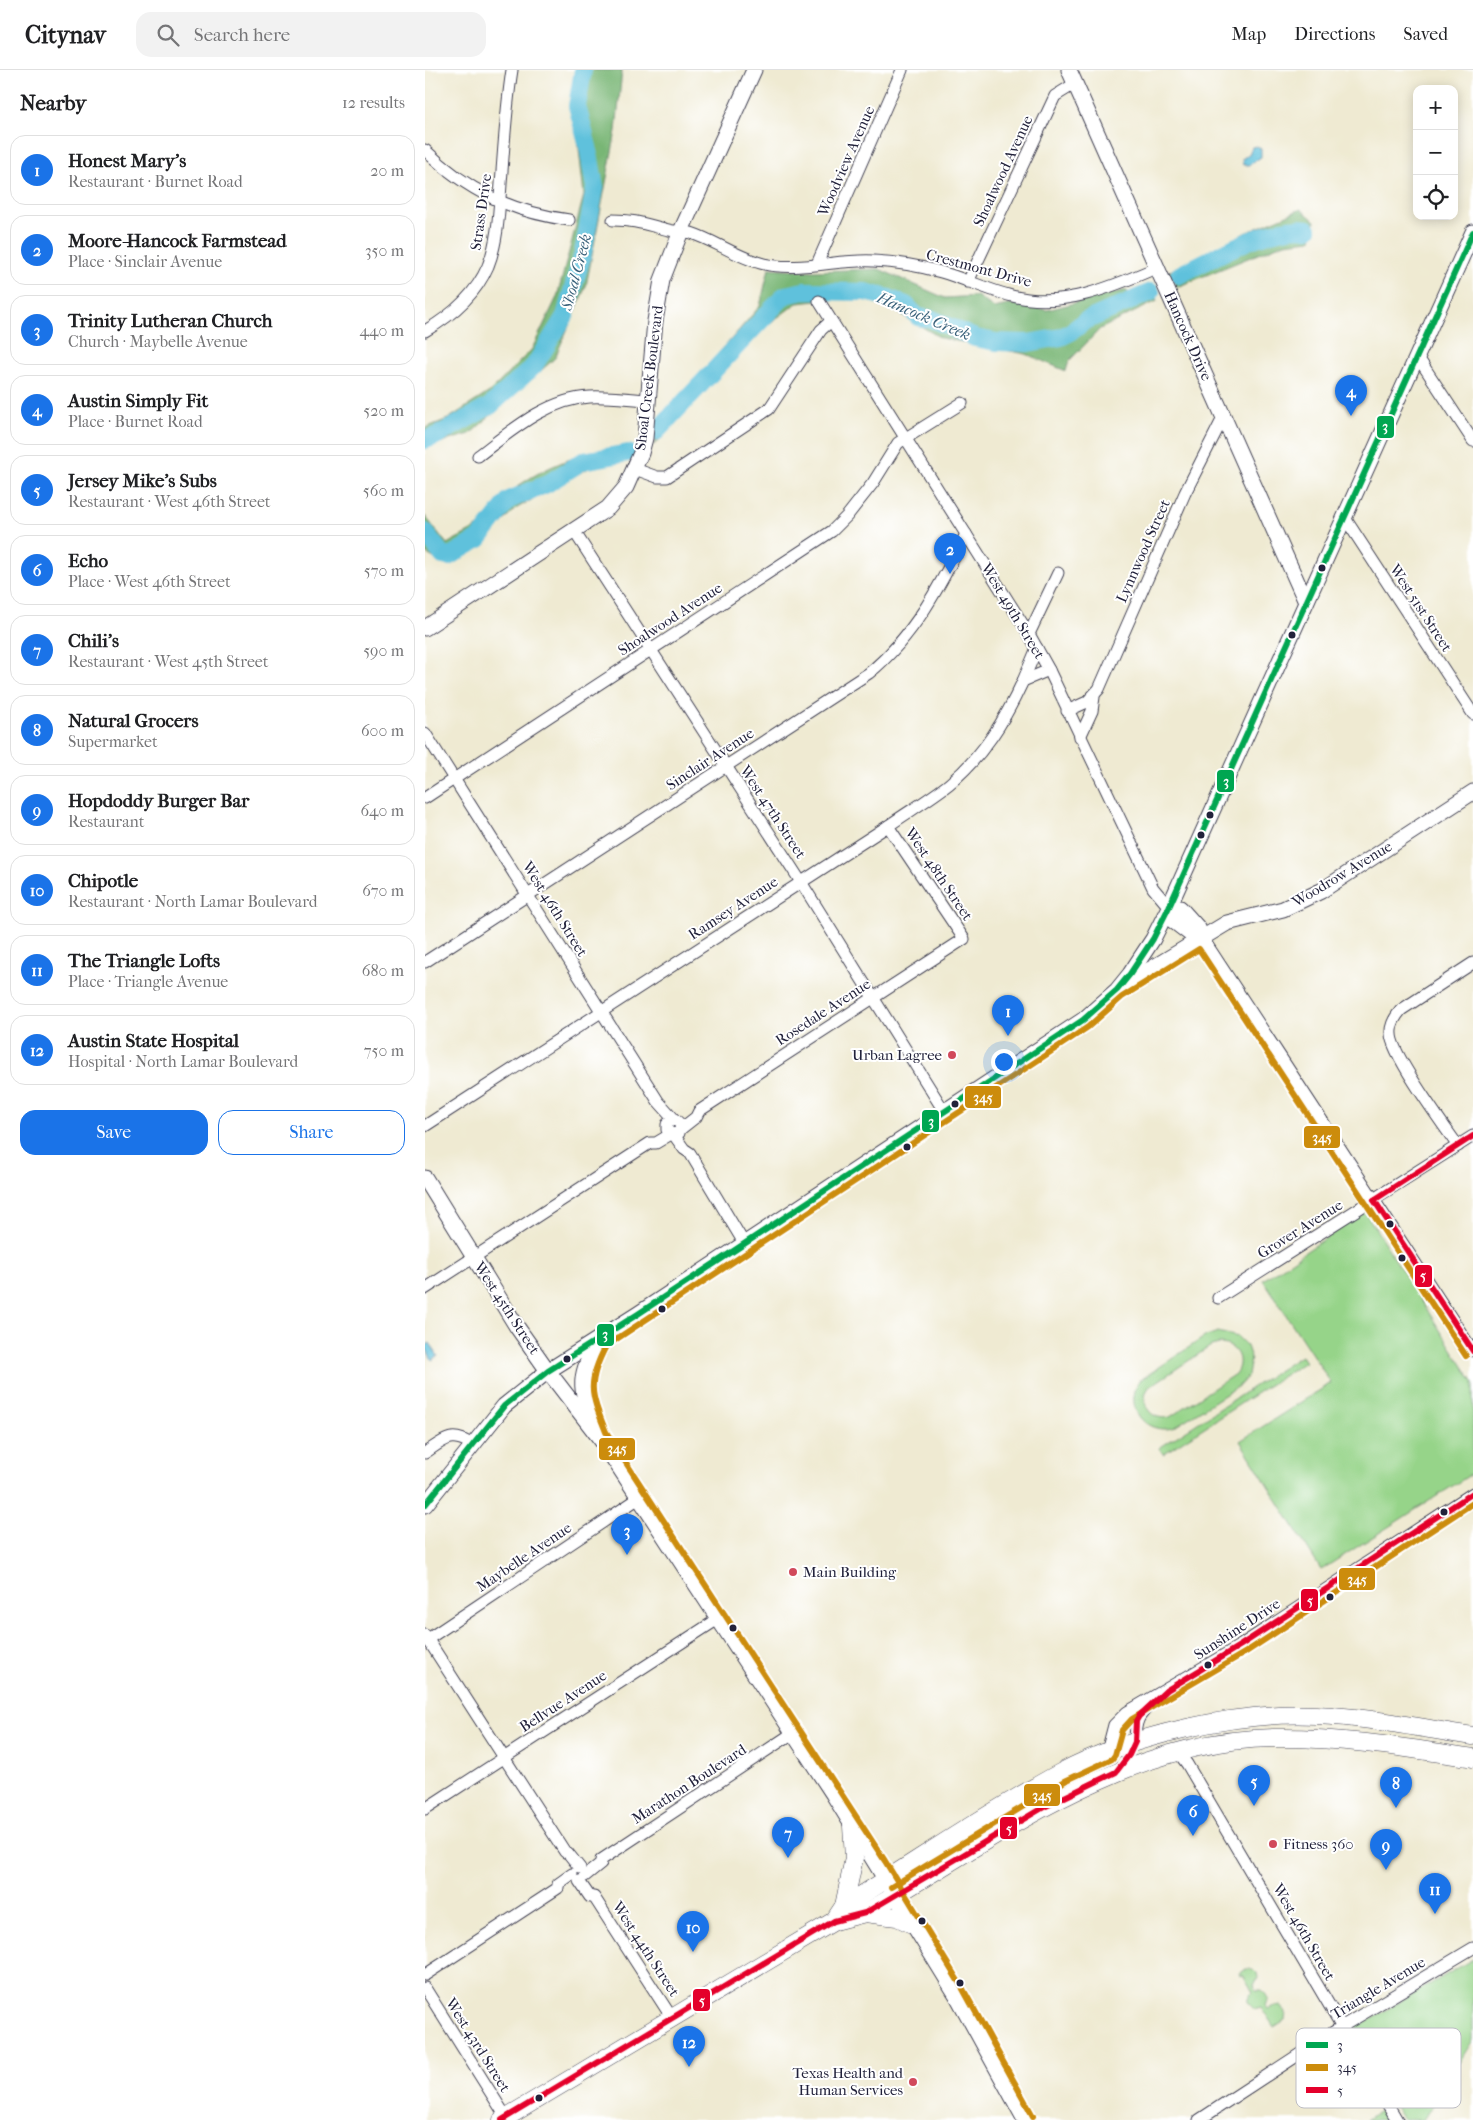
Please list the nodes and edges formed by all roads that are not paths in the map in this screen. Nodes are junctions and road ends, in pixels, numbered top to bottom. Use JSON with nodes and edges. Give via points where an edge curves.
{"nodes":[{"id":1,"x":512,"y":70,"type":"edge"},
{"id":2,"x":754,"y":70,"type":"edge"},
{"id":3,"x":902,"y":70,"type":"edge"},
{"id":4,"x":1072,"y":77,"type":"edge"},
{"id":5,"x":425,"y":150,"type":"edge"},
{"id":6,"x":500,"y":203,"type":"junction"},
{"id":7,"x":569,"y":220,"type":"dead end"},
{"id":8,"x":613,"y":220,"type":"dead end"},
{"id":9,"x":681,"y":231,"type":"junction"},
{"id":10,"x":1473,"y":232,"type":"edge"},
{"id":11,"x":817,"y":264,"type":"junction"},
{"id":12,"x":1158,"y":267,"type":"junction"},
{"id":13,"x":968,"y":282,"type":"junction"},
{"id":14,"x":819,"y":301,"type":"dead end"},
{"id":15,"x":831,"y":321,"type":"junction"},
{"id":16,"x":425,"y":331,"type":"edge"},
{"id":17,"x":1417,"y":356,"type":"junction"},
{"id":18,"x":648,"y":400,"type":"junction"},
{"id":19,"x":963,"y":403,"type":"dead end"},
{"id":20,"x":1223,"y":418,"type":"junction"},
{"id":21,"x":906,"y":438,"type":"junction"},
{"id":22,"x":1473,"y":441,"type":"edge"},
{"id":23,"x":478,"y":456,"type":"dead end"},
{"id":24,"x":635,"y":469,"type":"junction"},
{"id":25,"x":1345,"y":518,"type":"junction"},
{"id":26,"x":574,"y":532,"type":"junction"},
{"id":27,"x":966,"y":534,"type":"junction"},
{"id":28,"x":1058,"y":573,"type":"dead end"},
{"id":29,"x":1306,"y":602,"type":"junction"},
{"id":30,"x":425,"y":628,"type":"edge"},
{"id":31,"x":1029,"y":634,"type":"junction"},
{"id":32,"x":1037,"y":648,"type":"junction"},
{"id":33,"x":651,"y":649,"type":"junction"},
{"id":34,"x":1049,"y":670,"type":"junction"},
{"id":35,"x":1023,"y":681,"type":"junction"},
{"id":36,"x":1094,"y":697,"type":"junction"},
{"id":37,"x":1067,"y":711,"type":"junction"},
{"id":38,"x":1473,"y":714,"type":"edge"},
{"id":39,"x":425,"y":733,"type":"edge"},
{"id":40,"x":1080,"y":737,"type":"junction"},
{"id":41,"x":726,"y":766,"type":"junction"},
{"id":42,"x":455,"y":778,"type":"junction"},
{"id":43,"x":1473,"y":792,"type":"edge"},
{"id":44,"x":425,"y":798,"type":"edge"},
{"id":45,"x":888,"y":826,"type":"junction"},
{"id":46,"x":801,"y":882,"type":"junction"},
{"id":47,"x":529,"y":896,"type":"junction"},
{"id":48,"x":1169,"y":907,"type":"junction"},
{"id":49,"x":1203,"y":937,"type":"junction"},
{"id":50,"x":964,"y":939,"type":"joint"},
{"id":51,"x":425,"y":962,"type":"edge"},
{"id":52,"x":1473,"y":963,"type":"edge"},
{"id":53,"x":1117,"y":990,"type":"junction"},
{"id":54,"x":872,"y":998,"type":"junction"},
{"id":55,"x":601,"y":1011,"type":"junction"},
{"id":56,"x":944,"y":1111,"type":"junction"},
{"id":57,"x":425,"y":1126,"type":"edge"},
{"id":58,"x":674,"y":1128,"type":"junction"},
{"id":59,"x":1473,"y":1136,"type":"edge"},
{"id":60,"x":1458,"y":1146,"type":"junction"},
{"id":61,"x":425,"y":1178,"type":"edge"},
{"id":62,"x":1374,"y":1200,"type":"junction"},
{"id":63,"x":744,"y":1243,"type":"junction"},
{"id":64,"x":474,"y":1257,"type":"junction"},
{"id":65,"x":425,"y":1289,"type":"edge"},
{"id":66,"x":1218,"y":1298,"type":"dead end"},
{"id":67,"x":599,"y":1340,"type":"junction"},
{"id":68,"x":1473,"y":1351,"type":"edge"},
{"id":69,"x":547,"y":1371,"type":"junction"},
{"id":70,"x":598,"y":1436,"type":"junction"},
{"id":71,"x":472,"y":1445,"type":"junction"},
{"id":72,"x":425,"y":1453,"type":"edge"},
{"id":73,"x":1473,"y":1493,"type":"edge"},
{"id":74,"x":639,"y":1498,"type":"junction"},
{"id":75,"x":425,"y":1505,"type":"edge"},
{"id":76,"x":718,"y":1619,"type":"junction"},
{"id":77,"x":426,"y":1638,"type":"edge"},
{"id":78,"x":1167,"y":1690,"type":"junction"},
{"id":79,"x":1289,"y":1715,"type":"junction"},
{"id":80,"x":793,"y":1733,"type":"junction"},
{"id":81,"x":1473,"y":1736,"type":"edge"},
{"id":82,"x":1288,"y":1738,"type":"junction"},
{"id":83,"x":1135,"y":1742,"type":"junction"},
{"id":84,"x":1107,"y":1752,"type":"junction"},
{"id":85,"x":1182,"y":1754,"type":"junction"},
{"id":86,"x":503,"y":1757,"type":"junction"},
{"id":87,"x":1473,"y":1758,"type":"edge"},
{"id":88,"x":1116,"y":1772,"type":"junction"},
{"id":89,"x":425,"y":1809,"type":"edge"},
{"id":90,"x":853,"y":1826,"type":"junction"},
{"id":91,"x":579,"y":1874,"type":"junction"},
{"id":92,"x":886,"y":1880,"type":"junction"},
{"id":93,"x":896,"y":1896,"type":"junction"},
{"id":94,"x":844,"y":1906,"type":"junction"},
{"id":95,"x":865,"y":1913,"type":"junction"},
{"id":96,"x":833,"y":1921,"type":"junction"},
{"id":97,"x":914,"y":1925,"type":"junction"},
{"id":98,"x":1473,"y":1948,"type":"edge"},
{"id":99,"x":425,"y":1975,"type":"edge"},
{"id":100,"x":425,"y":1988,"type":"edge"},
{"id":101,"x":672,"y":2018,"type":"junction"},
{"id":102,"x":1341,"y":2027,"type":"joint"},
{"id":103,"x":1296,"y":2056,"type":"edge"},
{"id":104,"x":1390,"y":2108,"type":"edge"},
{"id":105,"x":504,"y":2119,"type":"edge"},
{"id":106,"x":1025,"y":2120,"type":"edge"},
{"id":107,"x":1199,"y":2120,"type":"edge"},
{"id":108,"x":1397,"y":2120,"type":"edge"}],
"edges":[{"from":1,"to":6,"type":"street","name":"Strass Drive"},
{"from":2,"to":9,"type":"main road","name":"Shoal Creek Boulevard"},
{"from":3,"to":11,"type":"street","name":"Woodview Avenue"},
{"from":4,"to":12,"type":"main road","name":"Hancock Drive"},
{"from":4,"to":13,"type":"street","name":"Shoalwood Avenue","via":[[1055,96]]},
{"from":5,"to":6,"type":"street","via":[[461,180]]},
{"from":6,"to":7,"type":"street","via":[[546,217]]},
{"from":6,"to":16,"type":"street","name":"Strass Drive","via":[[492,253],[479,282],[458,306]]},
{"from":8,"to":9,"type":"street","via":[[645,222]]},
{"from":9,"to":11,"type":"street","via":[[765,264]]},
{"from":9,"to":18,"type":"main road","name":"Shoal Creek Boulevard","via":[[659,296]]},
{"from":10,"to":17,"type":"main road"},
{"from":11,"to":13,"type":"street","name":"Crestmont Drive","via":[[873,261],[940,272]]},
{"from":12,"to":13,"type":"street","name":"Crestmont Drive","via":[[1086,295],[1057,299],[1014,296]]},
{"from":12,"to":20,"type":"main road","name":"Hancock Drive"},
{"from":14,"to":15,"type":"street","name":"West 49th Street"},
{"from":15,"to":21,"type":"street","name":"West 49th Street"},
{"from":15,"to":24,"type":"street","via":[[821,330],[769,409],[667,477]]},
{"from":17,"to":22,"type":"street"},
{"from":17,"to":25,"type":"main road"},
{"from":18,"to":23,"type":"street","via":[[589,397],[566,401],[520,424]]},
{"from":18,"to":24,"type":"main road","name":"Shoal Creek Boulevard","via":[[645,438]]},
{"from":19,"to":21,"type":"street","name":"Shoalwood Avenue"},
{"from":20,"to":29,"type":"main road","name":"Hancock Drive"},
{"from":20,"to":36,"type":"street","name":"Lynnwood Street","via":[[1185,493]]},
{"from":21,"to":27,"type":"street","name":"West 49th Street"},
{"from":21,"to":33,"type":"street","name":"Shoalwood Avenue","via":[[898,443],[873,483],[832,531]]},
{"from":24,"to":26,"type":"main road","name":"Shoal Creek Boulevard","via":[[618,498]]},
{"from":25,"to":29,"type":"main road"},
{"from":25,"to":38,"type":"street","name":"West 51st Street"},
{"from":26,"to":30,"type":"main road","name":"Shoal Creek Boulevard"},
{"from":26,"to":33,"type":"street","name":"West 47th Street"},
{"from":27,"to":31,"type":"street","name":"West 49th Street"},
{"from":27,"to":41,"type":"street","name":"Sinclair Avenue","via":[[925,610],[893,652],[869,673]]},
{"from":28,"to":31,"type":"street"},
{"from":29,"to":48,"type":"main road"},
{"from":31,"to":32,"type":"street","name":"West 49th Street"},
{"from":32,"to":34,"type":"street","name":"West 49th Street"},
{"from":32,"to":35,"type":"street","name":"Ramsey Avenue"},
{"from":33,"to":41,"type":"street","name":"West 47th Street"},
{"from":33,"to":42,"type":"street","name":"Shoalwood Avenue"},
{"from":34,"to":35,"type":"street"},
{"from":34,"to":37,"type":"street","name":"West 49th Street"},
{"from":35,"to":45,"type":"street","name":"Ramsey Avenue","via":[[1002,724],[968,767],[948,785]]},
{"from":36,"to":37,"type":"street"},
{"from":36,"to":40,"type":"street","name":"Lynnwood Street","via":[[1092,711]]},
{"from":37,"to":40,"type":"street","name":"West 49th Street"},
{"from":39,"to":42,"type":"street","name":"West 46th Street"},
{"from":40,"to":48,"type":"street","name":"West 49th Street","via":[[1153,888]]},
{"from":41,"to":46,"type":"street","name":"West 47th Street"},
{"from":41,"to":47,"type":"street","name":"Sinclair Avenue"},
{"from":42,"to":44,"type":"street","name":"Shoalwood Avenue"},
{"from":42,"to":47,"type":"street","name":"West 46th Street"},
{"from":43,"to":49,"type":"main road","name":"Woodrow Avenue","via":[[1321,891],[1283,909],[1227,923]]},
{"from":45,"to":46,"type":"street","name":"Ramsey Avenue"},
{"from":45,"to":50,"type":"street","name":"West 48th Street"},
{"from":46,"to":54,"type":"street","name":"West 47th Street"},
{"from":46,"to":55,"type":"street","name":"Ramsey Avenue"},
{"from":47,"to":51,"type":"street","name":"Sinclair Avenue"},
{"from":47,"to":55,"type":"street","name":"West 46th Street"},
{"from":48,"to":49,"type":"main road","name":"West 49th Street","via":[[1180,908]]},
{"from":48,"to":53,"type":"main road","via":[[1142,957]]},
{"from":49,"to":53,"type":"main road","name":"Woodrow Avenue"},
{"from":49,"to":62,"type":"street","name":"West 49th Street"},
{"from":50,"to":54,"type":"street","name":"Rosedale Avenue"},
{"from":52,"to":60,"type":"street","via":[[1401,1010],[1391,1028],[1393,1047]]},
{"from":53,"to":56,"type":"main road","via":[[1083,1020]]},
{"from":54,"to":56,"type":"street","name":"West 47th Street"},
{"from":54,"to":58,"type":"street","name":"Rosedale Avenue","via":[[699,1112],[692,1112]]},
{"from":55,"to":57,"type":"street","name":"Ramsey Avenue"},
{"from":55,"to":58,"type":"street","name":"West 46th Street","via":[[658,1101],[659,1110]]},
{"from":56,"to":63,"type":"main road"},
{"from":58,"to":63,"type":"street","name":"West 46th Street","via":[[690,1145],[690,1153]]},
{"from":58,"to":64,"type":"street","name":"Rosedale Avenue","via":[[656,1143],[650,1143]]},
{"from":59,"to":60,"type":"street","name":"Grover Avenue"},
{"from":60,"to":62,"type":"street","name":"Grover Avenue"},
{"from":61,"to":64,"type":"main road","name":"West 45th Street"},
{"from":62,"to":66,"type":"street","name":"Grover Avenue"},
{"from":62,"to":68,"type":"street","name":"West 49th Street"},
{"from":63,"to":67,"type":"main road"},
{"from":64,"to":65,"type":"street","name":"Rosedale Avenue"},
{"from":64,"to":69,"type":"main road","name":"West 45th Street"},
{"from":67,"to":69,"type":"main road"},
{"from":67,"to":70,"type":"main road","via":[[582,1376],[585,1401]]},
{"from":69,"to":70,"type":"main road","name":"West 45th Street"},
{"from":69,"to":71,"type":"main road","via":[[504,1406]]},
{"from":70,"to":74,"type":"main road","name":"West 45th Street"},
{"from":71,"to":72,"type":"street","via":[[455,1436]]},
{"from":71,"to":75,"type":"main road"},
{"from":73,"to":78,"type":"street","name":"Sunshine Drive"},
{"from":74,"to":76,"type":"main road","name":"West 45th Street"},
{"from":74,"to":77,"type":"street","name":"Maybelle Avenue"},
{"from":76,"to":80,"type":"main road","name":"West 45th Street"},
{"from":76,"to":86,"type":"street","name":"Bellvue Avenue"},
{"from":77,"to":86,"type":"street","name":"West 44th Street"},
{"from":78,"to":83,"type":"street","name":"Sunshine Drive","via":[[1139,1716]]},
{"from":78,"to":84,"type":"street","name":"Sunshine Drive","via":[[1143,1701],[1118,1720],[1111,1731]]},
{"from":79,"to":81,"type":"main road","via":[[1352,1718]]},
{"from":79,"to":82,"type":"main road"},
{"from":79,"to":83,"type":"main road","via":[[1229,1720]]},
{"from":80,"to":90,"type":"main road","name":"West 45th Street"},
{"from":80,"to":91,"type":"street","name":"Marathon Boulevard","via":[[601,1863]]},
{"from":82,"to":85,"type":"main road","via":[[1207,1745]]},
{"from":82,"to":87,"type":"main road","via":[[1334,1739]]},
{"from":83,"to":84,"type":"main road"},
{"from":83,"to":88,"type":"main road"},
{"from":84,"to":92,"type":"main road","via":[[1061,1772]]},
{"from":85,"to":88,"type":"main road"},
{"from":85,"to":102,"type":"street","name":"West 46th Street"},
{"from":86,"to":89,"type":"street","name":"Bellvue Avenue"},
{"from":86,"to":91,"type":"street","name":"West 44th Street"},
{"from":88,"to":93,"type":"main road","via":[[1044,1807]]},
{"from":90,"to":92,"type":"main road","name":"West 45th Street"},
{"from":90,"to":94,"type":"main road","via":[[853,1858]]},
{"from":91,"to":99,"type":"street","name":"Marathon Boulevard","via":[[558,1884],[558,1888]]},
{"from":91,"to":101,"type":"street","name":"West 44th Street","via":[[590,1896],[594,1897]]},
{"from":92,"to":93,"type":"main road","name":"West 45th Street"},
{"from":92,"to":94,"type":"main road"},
{"from":93,"to":95,"type":"main road"},
{"from":93,"to":97,"type":"main road","name":"West 45th Street"},
{"from":94,"to":96,"type":"main road"},
{"from":95,"to":96,"type":"main road"},
{"from":95,"to":97,"type":"main road","via":[[897,1917]]},
{"from":96,"to":101,"type":"main road"},
{"from":97,"to":106,"type":"main road","name":"West 45th Street"},
{"from":98,"to":102,"type":"street","name":"Triangle Avenue"},
{"from":100,"to":105,"type":"street","name":"West 43rd Street"},
{"from":101,"to":105,"type":"main road"},
{"from":103,"to":107,"type":"street","name":"Triangle Avenue"},
{"from":104,"to":108,"type":"street","name":"West 46th Street"}]}
